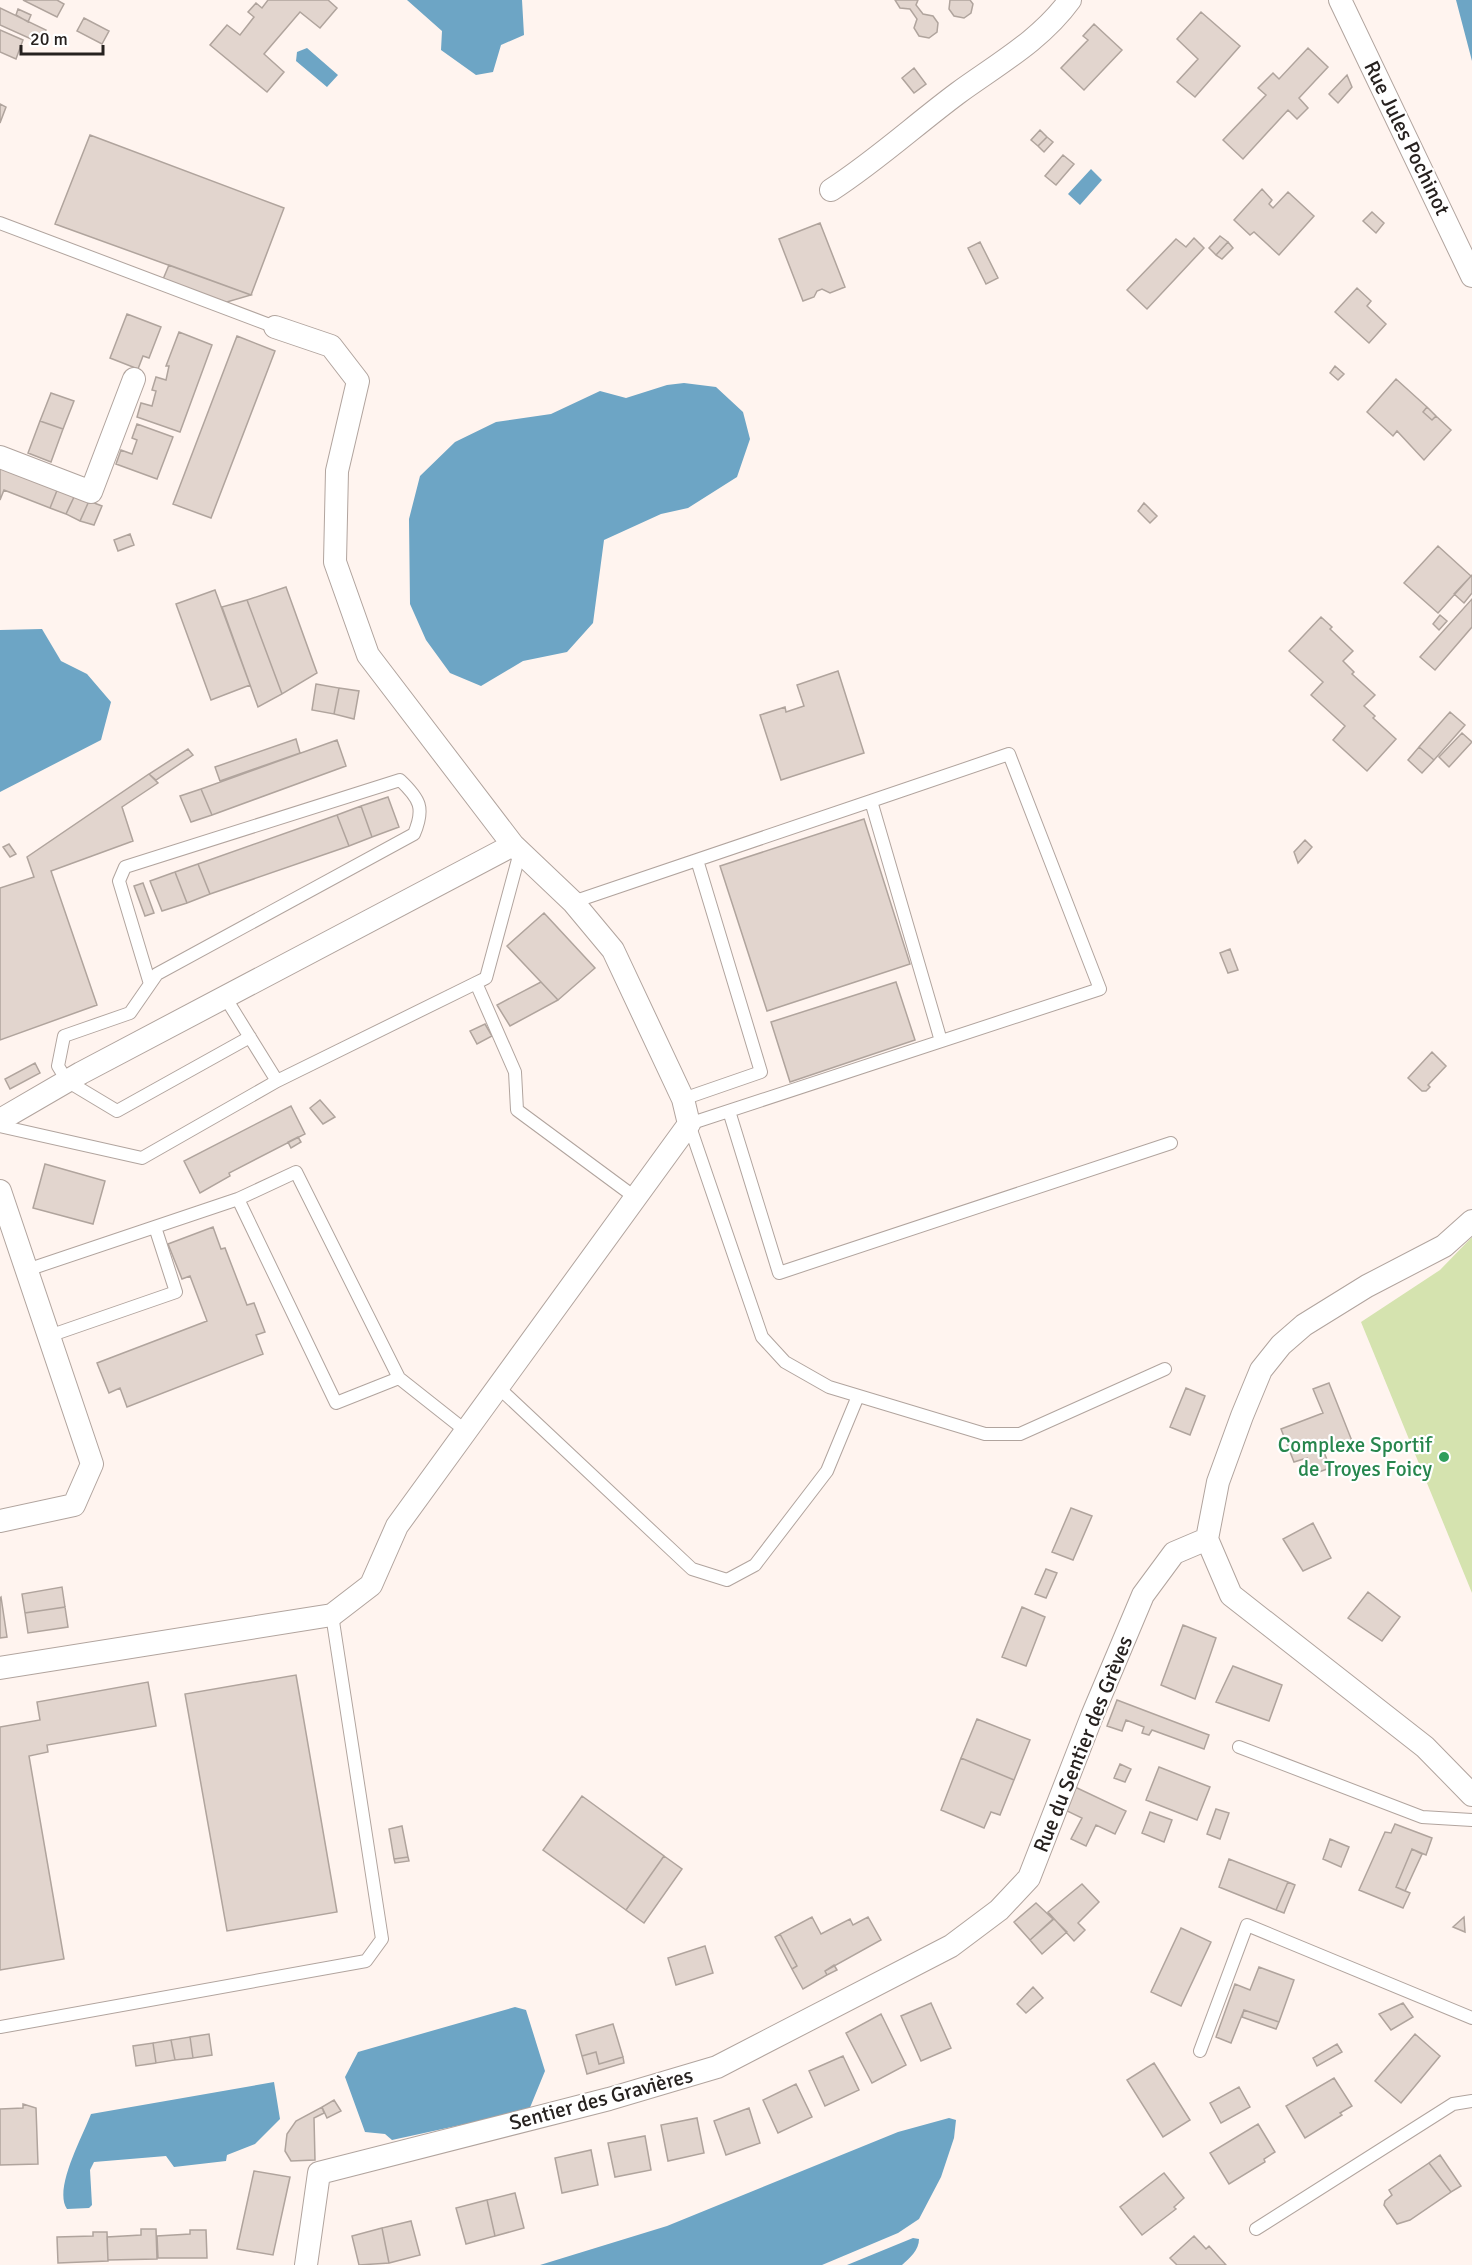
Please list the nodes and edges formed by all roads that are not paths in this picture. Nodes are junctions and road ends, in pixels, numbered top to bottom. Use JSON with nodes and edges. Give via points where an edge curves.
{"nodes":[{"id":1,"x":1070,"y":0,"type":"edge"},
{"id":2,"x":1340,"y":0,"type":"edge"},
{"id":3,"x":831,"y":190,"type":"dead end"},
{"id":4,"x":0,"y":223,"type":"edge"},
{"id":5,"x":1472,"y":276,"type":"edge"},
{"id":6,"x":275,"y":327,"type":"joint"},
{"id":7,"x":134,"y":379,"type":"dead end"},
{"id":8,"x":0,"y":457,"type":"edge"},
{"id":9,"x":871,"y":801,"type":"junction"},
{"id":10,"x":517,"y":849,"type":"junction"},
{"id":11,"x":697,"y":860,"type":"junction"},
{"id":12,"x":573,"y":902,"type":"junction"},
{"id":13,"x":476,"y":983,"type":"junction"},
{"id":14,"x":150,"y":984,"type":"junction"},
{"id":15,"x":225,"y":997,"type":"junction"},
{"id":16,"x":250,"y":1037,"type":"junction"},
{"id":17,"x":941,"y":1041,"type":"junction"},
{"id":18,"x":66,"y":1081,"type":"junction"},
{"id":19,"x":277,"y":1082,"type":"junction"},
{"id":20,"x":683,"y":1099,"type":"junction"},
{"id":21,"x":729,"y":1111,"type":"junction"},
{"id":22,"x":0,"y":1120,"type":"edge"},
{"id":23,"x":689,"y":1124,"type":"junction"},
{"id":24,"x":0,"y":1126,"type":"edge"},
{"id":25,"x":1171,"y":1143,"type":"dead end"},
{"id":26,"x":0,"y":1191,"type":"edge"},
{"id":27,"x":636,"y":1198,"type":"junction"},
{"id":28,"x":238,"y":1199,"type":"junction"},
{"id":29,"x":1472,"y":1221,"type":"edge"},
{"id":30,"x":155,"y":1227,"type":"junction"},
{"id":31,"x":27,"y":1270,"type":"junction"},
{"id":32,"x":49,"y":1336,"type":"junction"},
{"id":33,"x":1165,"y":1370,"type":"dead end"},
{"id":34,"x":399,"y":1378,"type":"junction"},
{"id":35,"x":498,"y":1387,"type":"junction"},
{"id":36,"x":858,"y":1396,"type":"junction"},
{"id":37,"x":466,"y":1431,"type":"junction"},
{"id":38,"x":0,"y":1521,"type":"edge"},
{"id":39,"x":1207,"y":1539,"type":"junction"},
{"id":40,"x":332,"y":1615,"type":"junction"},
{"id":41,"x":0,"y":1668,"type":"edge"},
{"id":42,"x":1239,"y":1747,"type":"dead end"},
{"id":43,"x":1472,"y":1795,"type":"edge"},
{"id":44,"x":1472,"y":1820,"type":"edge"},
{"id":45,"x":951,"y":1946,"type":"joint"},
{"id":46,"x":1472,"y":2018,"type":"edge"},
{"id":47,"x":0,"y":2027,"type":"edge"},
{"id":48,"x":1200,"y":2051,"type":"dead end"},
{"id":49,"x":1472,"y":2101,"type":"edge"},
{"id":50,"x":1256,"y":2229,"type":"dead end"},
{"id":51,"x":306,"y":2265,"type":"edge"}],
"edges":[{"from":1,"to":3,"type":"street","via":[[1033,41]]},
{"from":2,"to":5,"type":"street","name":"Rue Jules Pochinot"},
{"from":4,"to":6,"type":"lane"},
{"from":6,"to":10,"type":"street","via":[[331,346],[357,381],[337,471],[335,562],[368,656]]},
{"from":7,"to":8,"type":"street","via":[[91,492]]},
{"from":9,"to":11,"type":"lane"},
{"from":9,"to":17,"type":"lane"},
{"from":9,"to":17,"type":"lane","via":[[1009,754],[1100,989]]},
{"from":10,"to":12,"type":"street"},
{"from":10,"to":13,"type":"lane","via":[[486,978]]},
{"from":10,"to":15,"type":"street"},
{"from":11,"to":12,"type":"lane"},
{"from":11,"to":20,"type":"lane","via":[[761,1072]]},
{"from":12,"to":20,"type":"street","via":[[613,950]]},
{"from":13,"to":19,"type":"lane"},
{"from":13,"to":27,"type":"lane","via":[[515,1072],[517,1110]]},
{"from":14,"to":14,"type":"lane","via":[[119,880],[125,867],[400,780],[417,796],[421,818],[414,834],[156,974]]},
{"from":14,"to":18,"type":"lane","via":[[130,1013],[64,1036],[58,1066]]},
{"from":15,"to":16,"type":"lane"},
{"from":15,"to":18,"type":"street"},
{"from":16,"to":18,"type":"lane","via":[[117,1111]]},
{"from":16,"to":19,"type":"lane"},
{"from":17,"to":21,"type":"lane"},
{"from":18,"to":22,"type":"street"},
{"from":19,"to":24,"type":"lane","via":[[142,1158]]},
{"from":20,"to":23,"type":"street"},
{"from":21,"to":23,"type":"lane"},
{"from":21,"to":25,"type":"lane","via":[[779,1273]]},
{"from":23,"to":27,"type":"street"},
{"from":23,"to":36,"type":"lane","via":[[762,1337],[785,1362],[829,1387]]},
{"from":26,"to":31,"type":"street"},
{"from":27,"to":35,"type":"street"},
{"from":28,"to":30,"type":"lane"},
{"from":28,"to":34,"type":"lane","via":[[336,1403]]},
{"from":28,"to":34,"type":"lane","via":[[296,1172]]},
{"from":29,"to":39,"type":"street","via":[[1444,1246],[1358,1292],[1304,1325],[1281,1345],[1261,1370],[1242,1416],[1218,1482]]},
{"from":30,"to":31,"type":"lane"},
{"from":30,"to":32,"type":"lane","via":[[176,1292]]},
{"from":31,"to":32,"type":"street"},
{"from":32,"to":38,"type":"street","via":[[92,1464],[74,1505]]},
{"from":33,"to":36,"type":"lane","via":[[1020,1434],[985,1434]]},
{"from":34,"to":37,"type":"lane"},
{"from":35,"to":36,"type":"lane","via":[[692,1569],[727,1580],[755,1565],[827,1471]]},
{"from":35,"to":37,"type":"street"},
{"from":37,"to":40,"type":"street","via":[[397,1526],[371,1586]]},
{"from":39,"to":43,"type":"street","via":[[1231,1595],[1425,1747]]},
{"from":39,"to":45,"type":"street","name":"Rue du Sentier des Grèves","via":[[1174,1553],[1143,1595],[1029,1878],[999,1910]]},
{"from":40,"to":41,"type":"street"},
{"from":40,"to":47,"type":"lane","via":[[382,1940],[366,1961]]},
{"from":42,"to":44,"type":"lane","via":[[1422,1817]]},
{"from":45,"to":51,"type":"street","name":"Sentier des Gravières","via":[[717,2067],[609,2099],[319,2173]]},
{"from":46,"to":48,"type":"lane","via":[[1247,1925]]},
{"from":49,"to":50,"type":"lane","via":[[1453,2104]]}]}
